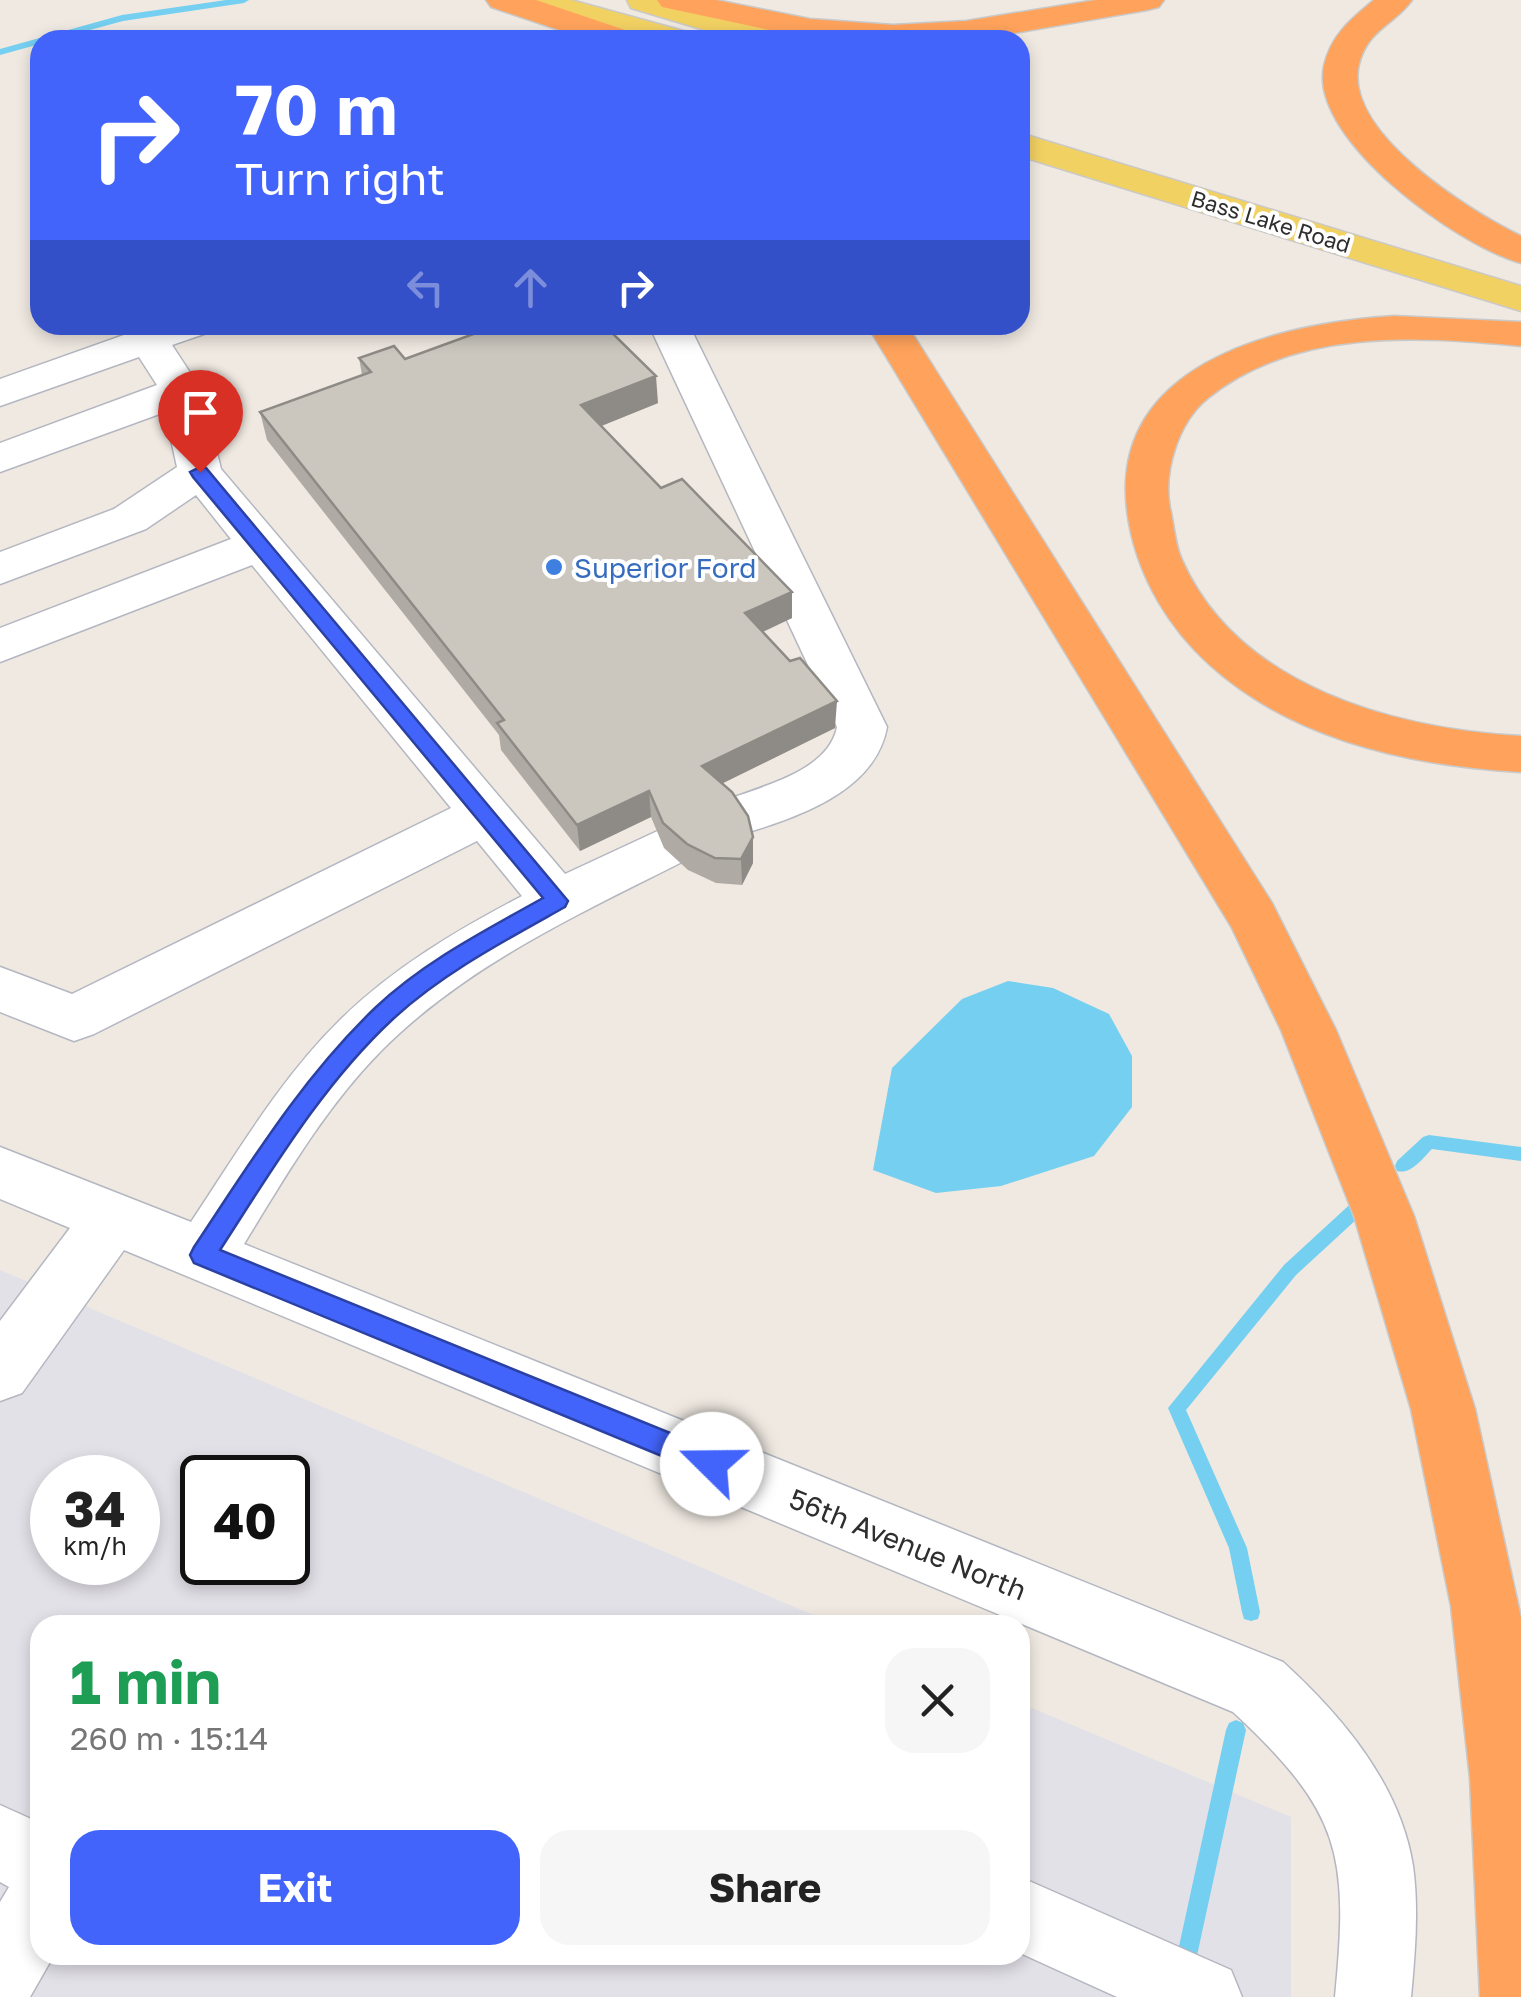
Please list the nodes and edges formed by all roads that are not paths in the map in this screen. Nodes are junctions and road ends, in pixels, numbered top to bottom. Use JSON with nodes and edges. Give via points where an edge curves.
{"nodes":[{"id":1,"x":503,"y":0,"type":"edge"},
{"id":2,"x":534,"y":0,"type":"edge"},
{"id":3,"x":641,"y":0,"type":"edge"},
{"id":4,"x":674,"y":0,"type":"edge"},
{"id":5,"x":1146,"y":0,"type":"edge"},
{"id":6,"x":1395,"y":0,"type":"edge"},
{"id":7,"x":592,"y":30,"type":"edge"},
{"id":8,"x":643,"y":30,"type":"edge"},
{"id":9,"x":741,"y":30,"type":"edge"},
{"id":10,"x":839,"y":30,"type":"edge"},
{"id":11,"x":963,"y":30,"type":"edge"},
{"id":12,"x":1030,"y":118,"type":"edge"},
{"id":13,"x":1030,"y":147,"type":"edge"},
{"id":14,"x":1521,"y":251,"type":"edge"},
{"id":15,"x":1521,"y":270,"type":"edge"},
{"id":16,"x":1521,"y":299,"type":"edge"},
{"id":17,"x":1521,"y":334,"type":"edge"},
{"id":18,"x":162,"y":335,"type":"edge"},
{"id":19,"x":674,"y":335,"type":"edge"},
{"id":20,"x":893,"y":335,"type":"edge"},
{"id":21,"x":148,"y":340,"type":"junction"},
{"id":22,"x":180,"y":391,"type":"junction"},
{"id":23,"x":0,"y":393,"type":"edge"},
{"id":24,"x":0,"y":458,"type":"edge"},
{"id":25,"x":200,"y":472,"type":"junction"},
{"id":26,"x":0,"y":531,"type":"edge"},
{"id":27,"x":260,"y":545,"type":"junction"},
{"id":28,"x":0,"y":569,"type":"edge"},
{"id":29,"x":0,"y":646,"type":"edge"},
{"id":30,"x":1521,"y":754,"type":"edge"},
{"id":31,"x":485,"y":814,"type":"junction"},
{"id":32,"x":733,"y":818,"type":"edge"},
{"id":33,"x":664,"y":848,"type":"edge"},
{"id":34,"x":558,"y":901,"type":"junction"},
{"id":35,"x":0,"y":989,"type":"edge"},
{"id":36,"x":0,"y":1172,"type":"edge"},
{"id":37,"x":112,"y":1218,"type":"junction"},
{"id":38,"x":203,"y":1255,"type":"junction"},
{"id":39,"x":0,"y":1372,"type":"edge"},
{"id":40,"x":0,"y":1842,"type":"edge"},
{"id":41,"x":30,"y":1858,"type":"edge"},
{"id":42,"x":1030,"y":1919,"type":"edge"},
{"id":43,"x":30,"y":1923,"type":"edge"},
{"id":44,"x":0,"y":1974,"type":"edge"},
{"id":45,"x":1204,"y":1997,"type":"edge"},
{"id":46,"x":1373,"y":1997,"type":"edge"},
{"id":47,"x":1518,"y":1997,"type":"edge"}],
"edges":[{"from":1,"to":7,"type":"highway"},
{"from":2,"to":8,"type":"main road"},
{"from":3,"to":9,"type":"main road"},
{"from":4,"to":10,"type":"highway"},
{"from":5,"to":11,"type":"highway"},
{"from":6,"to":14,"type":"highway","via":[[1358,25],[1340,55],[1349,110],[1412,185],[1484,236]]},
{"from":12,"to":15,"type":"main road","name":"Bass Lake Road"},
{"from":13,"to":16,"type":"main road","name":"Bass Lake Road"},
{"from":17,"to":30,"type":"highway","via":[[1363,331],[1299,340],[1250,356],[1190,391],[1145,470],[1147,531],[1156,558],[1178,600],[1234,660],[1326,714],[1375,731],[1447,748]]},
{"from":18,"to":21,"type":"street"},
{"from":19,"to":32,"type":"street","via":[[862,727],[858,750],[831,778]]},
{"from":20,"to":47,"type":"highway","via":[[1262,935],[1384,1214],[1440,1403],[1480,1593],[1498,1704]]},
{"from":21,"to":22,"type":"street"},
{"from":21,"to":23,"type":"street"},
{"from":22,"to":24,"type":"street"},
{"from":22,"to":25,"type":"street"},
{"from":25,"to":26,"type":"street","via":[[108,489]]},
{"from":25,"to":27,"type":"street"},
{"from":25,"to":28,"type":"street","via":[[130,518]]},
{"from":27,"to":29,"type":"street"},
{"from":27,"to":31,"type":"street"},
{"from":31,"to":34,"type":"street"},
{"from":31,"to":35,"type":"street","via":[[74,1018]]},
{"from":33,"to":34,"type":"street"},
{"from":34,"to":38,"type":"street","via":[[476,946],[386,1012],[306,1099]]},
{"from":36,"to":37,"type":"street","name":"56th Avenue North"},
{"from":37,"to":38,"type":"street","name":"56th Avenue North"},
{"from":37,"to":39,"type":"street"},
{"from":38,"to":46,"type":"street","name":"56th Avenue North","via":[[1258,1687],[1306,1730],[1341,1777],[1375,1859]]},
{"from":40,"to":41,"type":"street"},
{"from":42,"to":45,"type":"street"},
{"from":43,"to":44,"type":"street"}]}
